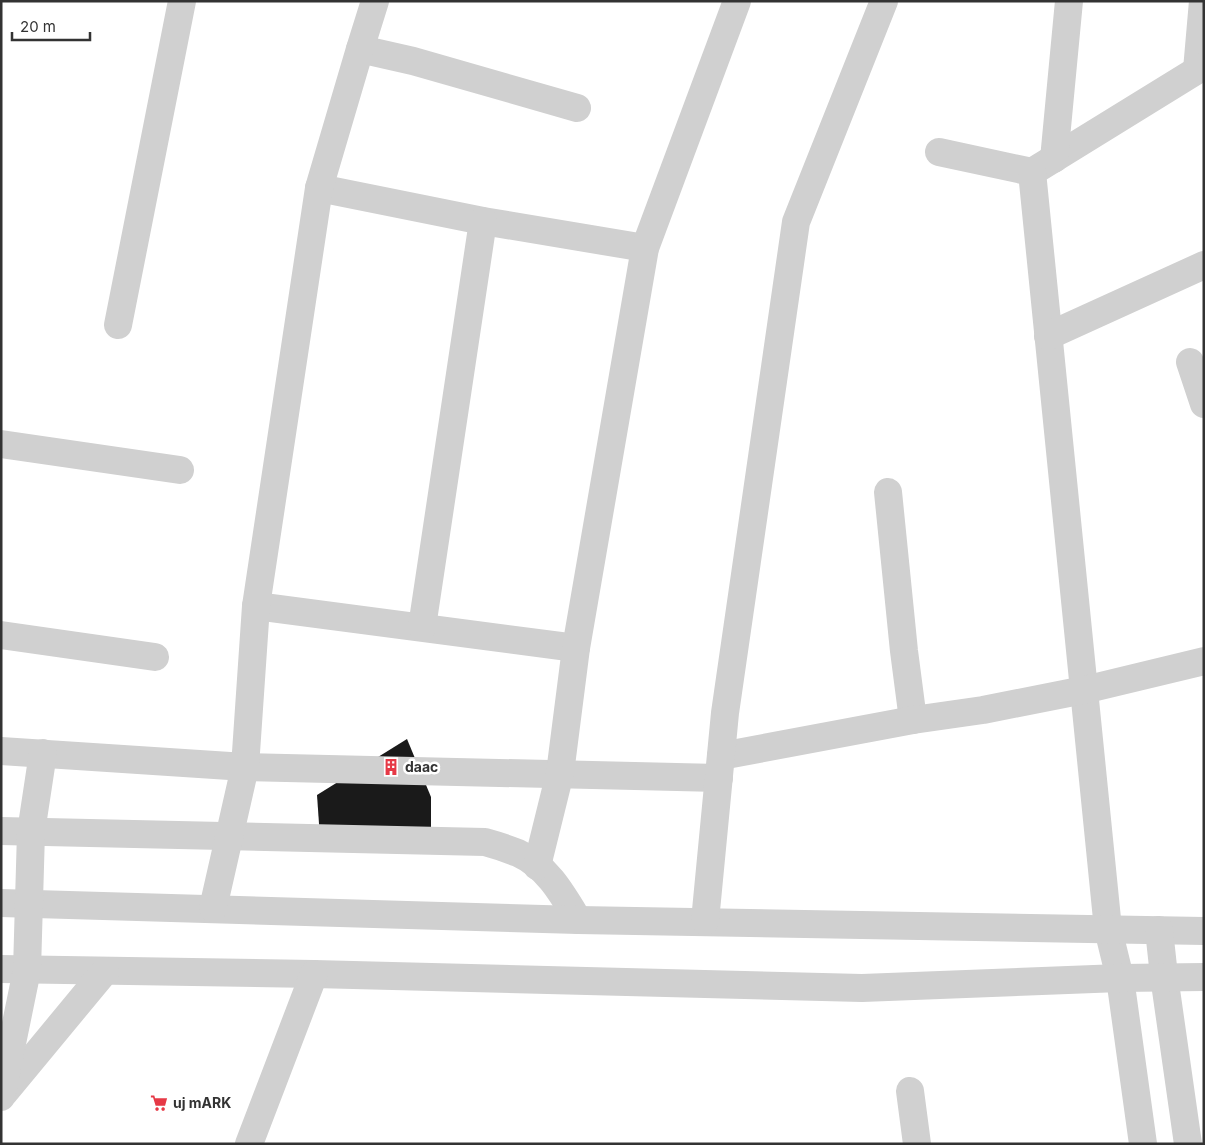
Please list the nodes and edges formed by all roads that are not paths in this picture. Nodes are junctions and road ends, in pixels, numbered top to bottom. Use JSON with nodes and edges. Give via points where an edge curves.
{"nodes":[{"id":1,"x":182,"y":1,"type":"edge"},
{"id":2,"x":375,"y":1,"type":"edge"},
{"id":3,"x":737,"y":1,"type":"edge"},
{"id":4,"x":884,"y":1,"type":"edge"},
{"id":5,"x":1069,"y":1,"type":"edge"},
{"id":6,"x":1203,"y":1,"type":"edge"},
{"id":7,"x":360,"y":49,"type":"junction"},
{"id":8,"x":1201,"y":68,"type":"edge"},
{"id":9,"x":577,"y":108,"type":"dead end"},
{"id":10,"x":939,"y":152,"type":"dead end"},
{"id":11,"x":1043,"y":166,"type":"junction"},
{"id":12,"x":318,"y":188,"type":"junction"},
{"id":13,"x":483,"y":221,"type":"junction"},
{"id":14,"x":646,"y":248,"type":"junction"},
{"id":15,"x":1204,"y":265,"type":"edge"},
{"id":16,"x":118,"y":325,"type":"dead end"},
{"id":17,"x":1048,"y":336,"type":"junction"},
{"id":18,"x":1190,"y":362,"type":"dead end"},
{"id":19,"x":1204,"y":404,"type":"edge"},
{"id":20,"x":1,"y":444,"type":"edge"},
{"id":21,"x":180,"y":470,"type":"dead end"},
{"id":22,"x":888,"y":492,"type":"dead end"},
{"id":23,"x":256,"y":606,"type":"junction"},
{"id":24,"x":422,"y":627,"type":"junction"},
{"id":25,"x":1,"y":635,"type":"edge"},
{"id":26,"x":576,"y":648,"type":"junction"},
{"id":27,"x":155,"y":656,"type":"dead end"},
{"id":28,"x":1204,"y":662,"type":"edge"},
{"id":29,"x":1084,"y":690,"type":"junction"},
{"id":30,"x":913,"y":720,"type":"junction"},
{"id":31,"x":1,"y":751,"type":"edge"},
{"id":32,"x":43,"y":753,"type":"junction"},
{"id":33,"x":245,"y":767,"type":"junction"},
{"id":34,"x":720,"y":767,"type":"junction"},
{"id":35,"x":560,"y":773,"type":"junction"},
{"id":36,"x":1,"y":831,"type":"edge"},
{"id":37,"x":31,"y":832,"type":"junction"},
{"id":38,"x":229,"y":835,"type":"junction"},
{"id":39,"x":537,"y":866,"type":"junction"},
{"id":40,"x":1,"y":903,"type":"edge"},
{"id":41,"x":30,"y":903,"type":"junction"},
{"id":42,"x":213,"y":908,"type":"junction"},
{"id":43,"x":578,"y":920,"type":"junction"},
{"id":44,"x":705,"y":921,"type":"junction"},
{"id":45,"x":1108,"y":928,"type":"junction"},
{"id":46,"x":1159,"y":930,"type":"junction"},
{"id":47,"x":1204,"y":931,"type":"edge"},
{"id":48,"x":14,"y":970,"type":"edge"},
{"id":49,"x":105,"y":971,"type":"junction"},
{"id":50,"x":314,"y":974,"type":"junction"},
{"id":51,"x":1164,"y":976,"type":"junction"},
{"id":52,"x":1204,"y":977,"type":"edge"},
{"id":53,"x":1120,"y":978,"type":"junction"},
{"id":54,"x":910,"y":1091,"type":"dead end"},
{"id":55,"x":1,"y":1097,"type":"edge"},
{"id":56,"x":258,"y":1141,"type":"edge"},
{"id":57,"x":917,"y":1144,"type":"edge"},
{"id":58,"x":1143,"y":1144,"type":"edge"},
{"id":59,"x":1188,"y":1144,"type":"edge"}],
"edges":[{"from":1,"to":16,"type":"street"},
{"from":2,"to":7,"type":"street"},
{"from":3,"to":14,"type":"street"},
{"from":4,"to":34,"type":"street","via":[[796,222],[726,703]]},
{"from":5,"to":11,"type":"street"},
{"from":6,"to":8,"type":"street"},
{"from":7,"to":9,"type":"street"},
{"from":7,"to":12,"type":"street"},
{"from":8,"to":11,"type":"street"},
{"from":10,"to":11,"type":"street"},
{"from":11,"to":17,"type":"street"},
{"from":12,"to":13,"type":"street"},
{"from":12,"to":23,"type":"street"},
{"from":13,"to":14,"type":"street"},
{"from":13,"to":24,"type":"street"},
{"from":14,"to":26,"type":"street"},
{"from":15,"to":17,"type":"street"},
{"from":17,"to":29,"type":"street"},
{"from":18,"to":19,"type":"street"},
{"from":20,"to":21,"type":"street"},
{"from":22,"to":30,"type":"street"},
{"from":23,"to":24,"type":"street"},
{"from":23,"to":33,"type":"street"},
{"from":24,"to":26,"type":"street"},
{"from":25,"to":27,"type":"street"},
{"from":26,"to":35,"type":"street"},
{"from":28,"to":29,"type":"street"},
{"from":29,"to":30,"type":"street"},
{"from":29,"to":45,"type":"street"},
{"from":30,"to":34,"type":"street"},
{"from":31,"to":32,"type":"street"},
{"from":32,"to":33,"type":"street"},
{"from":32,"to":37,"type":"street"},
{"from":33,"to":35,"type":"street"},
{"from":33,"to":38,"type":"street"},
{"from":34,"to":35,"type":"street"},
{"from":34,"to":44,"type":"street"},
{"from":35,"to":39,"type":"street"},
{"from":36,"to":37,"type":"street"},
{"from":37,"to":38,"type":"street"},
{"from":37,"to":41,"type":"street"},
{"from":38,"to":39,"type":"street","via":[[485,842],[520,854]]},
{"from":38,"to":42,"type":"street"},
{"from":39,"to":43,"type":"street","via":[[555,884]]},
{"from":40,"to":41,"type":"street"},
{"from":41,"to":42,"type":"street"},
{"from":41,"to":48,"type":"street"},
{"from":42,"to":43,"type":"street"},
{"from":43,"to":44,"type":"street"},
{"from":44,"to":45,"type":"street"},
{"from":45,"to":46,"type":"street"},
{"from":45,"to":53,"type":"street"},
{"from":46,"to":47,"type":"street"},
{"from":46,"to":51,"type":"street"},
{"from":48,"to":49,"type":"street"},
{"from":48,"to":55,"type":"street"},
{"from":49,"to":50,"type":"street"},
{"from":49,"to":55,"type":"street"},
{"from":50,"to":53,"type":"street","via":[[862,988]]},
{"from":50,"to":56,"type":"street"},
{"from":51,"to":52,"type":"street"},
{"from":51,"to":53,"type":"street"},
{"from":51,"to":59,"type":"street"},
{"from":53,"to":58,"type":"street"},
{"from":54,"to":57,"type":"street"}]}
